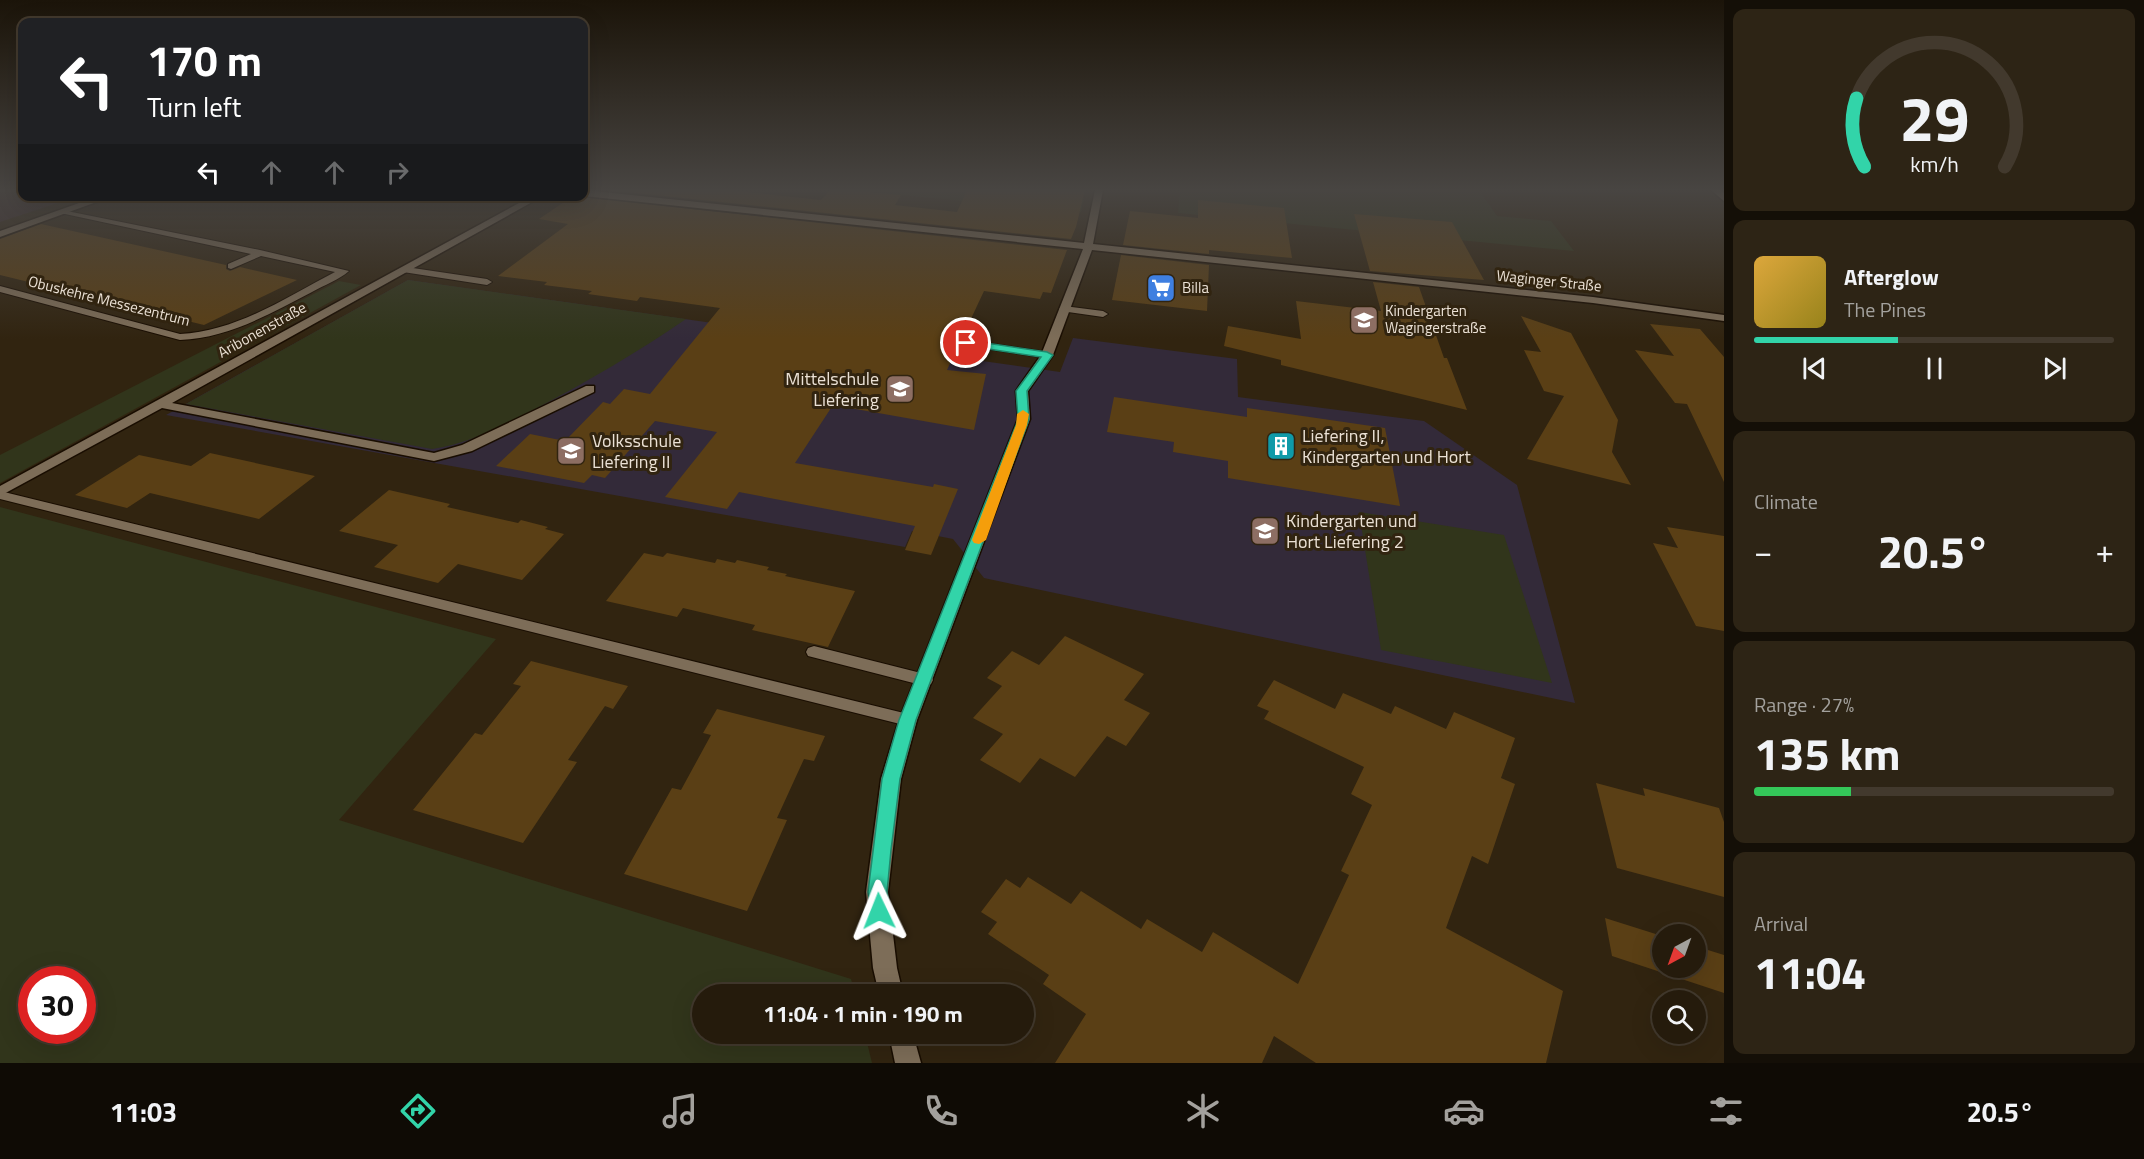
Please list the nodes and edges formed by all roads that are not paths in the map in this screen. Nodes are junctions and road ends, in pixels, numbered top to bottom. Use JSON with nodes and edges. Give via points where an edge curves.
{"nodes":[{"id":1,"x":196,"y":240,"type":"edge"},
{"id":2,"x":461,"y":240,"type":"edge"},
{"id":3,"x":1011,"y":240,"type":"edge"},
{"id":4,"x":1090,"y":240,"type":"edge"},
{"id":5,"x":1088,"y":248,"type":"junction"},
{"id":6,"x":260,"y":253,"type":"junction"},
{"id":7,"x":231,"y":266,"type":"dead end"},
{"id":8,"x":406,"y":270,"type":"junction"},
{"id":9,"x":487,"y":282,"type":"dead end"},
{"id":10,"x":0,"y":290,"type":"edge"},
{"id":11,"x":1064,"y":309,"type":"junction"},
{"id":12,"x":1102,"y":314,"type":"dead end"},
{"id":13,"x":1724,"y":318,"type":"edge"},
{"id":14,"x":966,"y":343,"type":"dead end"},
{"id":15,"x":1047,"y":355,"type":"junction"},
{"id":16,"x":590,"y":390,"type":"dead end"},
{"id":17,"x":160,"y":404,"type":"junction"},
{"id":18,"x":0,"y":494,"type":"edge"},
{"id":19,"x":814,"y":652,"type":"dead end"},
{"id":20,"x":925,"y":680,"type":"junction"},
{"id":21,"x":908,"y":720,"type":"junction"},
{"id":22,"x":889,"y":984,"type":"edge"},
{"id":23,"x":903,"y":1044,"type":"edge"},
{"id":24,"x":908,"y":1063,"type":"edge"}],
"edges":[{"from":1,"to":6,"type":"lane","name":"Obuskehre Messezentrum"},
{"from":2,"to":8,"type":"street","name":"Aribonenstraße"},
{"from":3,"to":5,"type":"street","name":"Waginger Straße"},
{"from":4,"to":5,"type":"street"},
{"from":5,"to":11,"type":"street"},
{"from":5,"to":13,"type":"street","name":"Waginger Straße","via":[[1593,300]]},
{"from":6,"to":7,"type":"lane"},
{"from":6,"to":10,"type":"lane","name":"Obuskehre Messezentrum","via":[[344,271],[233,327],[198,337],[180,337]]},
{"from":8,"to":9,"type":"lane"},
{"from":8,"to":17,"type":"street","name":"Aribonenstraße"},
{"from":11,"to":12,"type":"lane"},
{"from":11,"to":15,"type":"street"},
{"from":14,"to":15,"type":"lane"},
{"from":15,"to":20,"type":"street","via":[[1022,391],[1022,425]]},
{"from":16,"to":17,"type":"street","via":[[467,448],[434,457]]},
{"from":17,"to":18,"type":"street","name":"Aribonenstraße"},
{"from":18,"to":21,"type":"lane"},
{"from":19,"to":20,"type":"lane"},
{"from":20,"to":21,"type":"street"},
{"from":21,"to":22,"type":"street","via":[[891,779],[878,892]]},
{"from":23,"to":24,"type":"street"}]}
